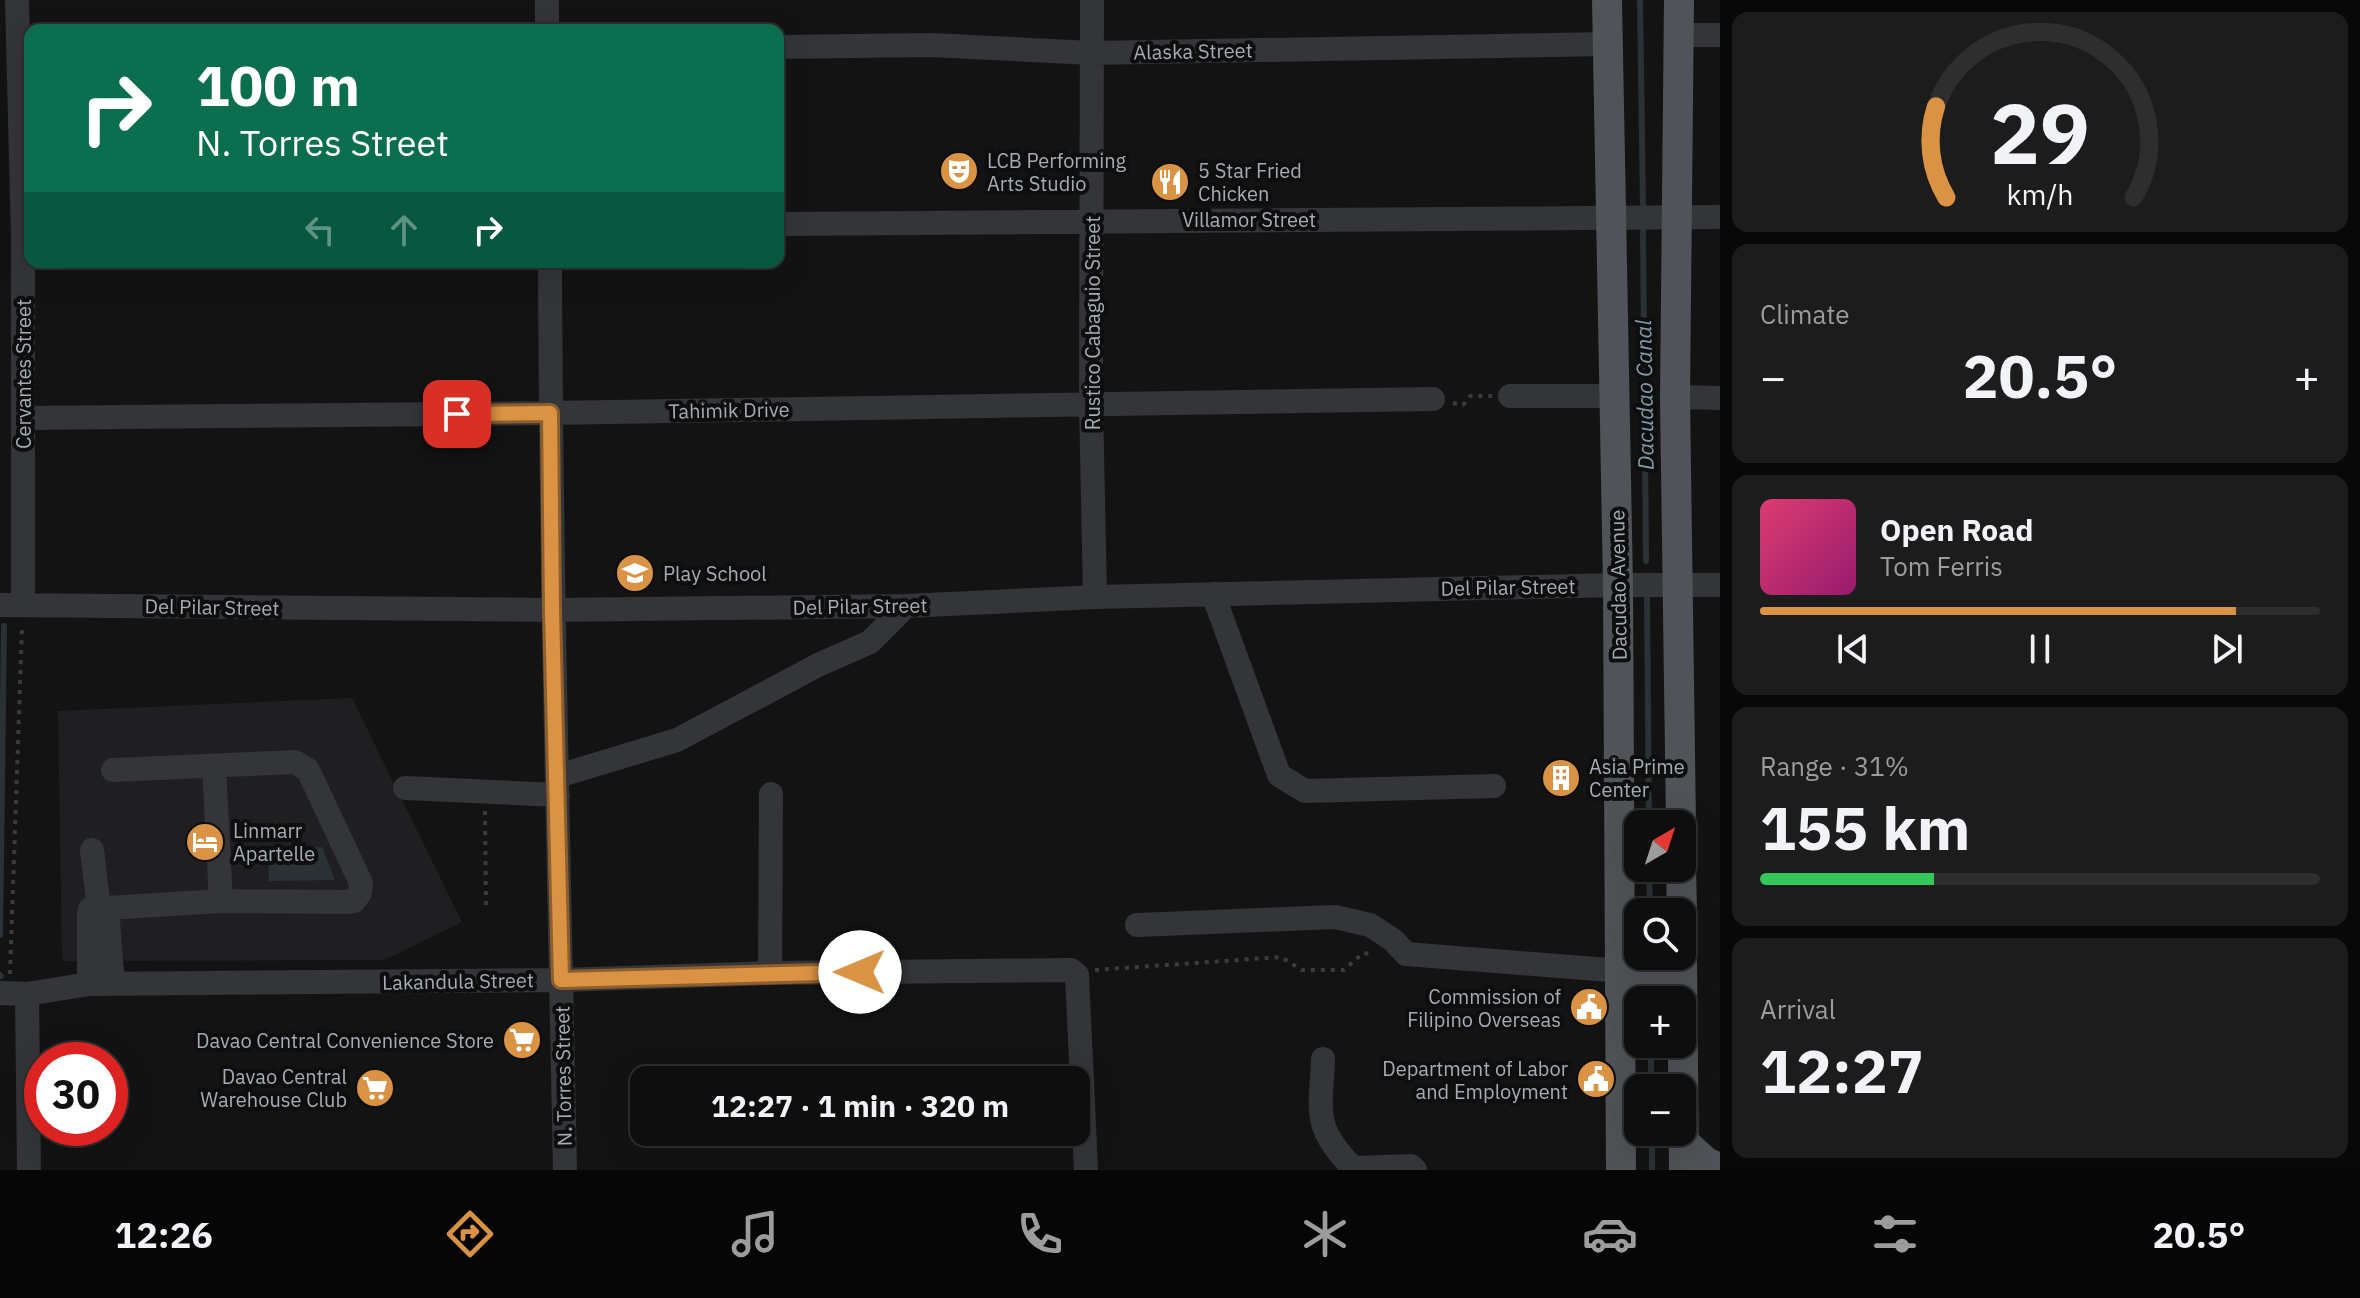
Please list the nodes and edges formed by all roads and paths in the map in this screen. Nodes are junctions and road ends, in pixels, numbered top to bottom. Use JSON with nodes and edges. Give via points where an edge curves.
{"nodes":[{"id":1,"x":17,"y":0,"type":"edge"},
{"id":2,"x":547,"y":0,"type":"edge"},
{"id":3,"x":1092,"y":0,"type":"edge"},
{"id":4,"x":1607,"y":0,"type":"edge"},
{"id":5,"x":1679,"y":0,"type":"edge"},
{"id":6,"x":547,"y":24,"type":"edge"},
{"id":7,"x":1679,"y":35,"type":"junction"},
{"id":8,"x":1720,"y":35,"type":"edge"},
{"id":9,"x":1608,"y":44,"type":"junction"},
{"id":10,"x":784,"y":47,"type":"edge"},
{"id":11,"x":1092,"y":53,"type":"junction"},
{"id":12,"x":1612,"y":217,"type":"junction"},
{"id":13,"x":1720,"y":217,"type":"edge"},
{"id":14,"x":1677,"y":218,"type":"junction"},
{"id":15,"x":1092,"y":220,"type":"junction"},
{"id":16,"x":784,"y":224,"type":"edge"},
{"id":17,"x":18,"y":237,"type":"edge"},
{"id":18,"x":550,"y":268,"type":"edge"},
{"id":19,"x":1510,"y":396,"type":"joint"},
{"id":20,"x":1615,"y":396,"type":"junction"},
{"id":21,"x":1675,"y":397,"type":"junction"},
{"id":22,"x":1720,"y":398,"type":"edge"},
{"id":23,"x":1433,"y":399,"type":"joint"},
{"id":24,"x":1091,"y":403,"type":"junction"},
{"id":25,"x":550,"y":413,"type":"junction"},
{"id":26,"x":24,"y":418,"type":"junction"},
{"id":27,"x":1618,"y":585,"type":"junction"},
{"id":28,"x":1679,"y":585,"type":"junction"},
{"id":29,"x":1720,"y":585,"type":"edge"},
{"id":30,"x":1213,"y":594,"type":"junction"},
{"id":31,"x":1095,"y":597,"type":"junction"},
{"id":32,"x":11,"y":605,"type":"edge"},
{"id":33,"x":906,"y":606,"type":"junction"},
{"id":34,"x":552,"y":610,"type":"junction"},
{"id":35,"x":214,"y":766,"type":"junction"},
{"id":36,"x":113,"y":770,"type":"dead end"},
{"id":37,"x":558,"y":785,"type":"junction"},
{"id":38,"x":1494,"y":786,"type":"dead end"},
{"id":39,"x":405,"y":788,"type":"dead end"},
{"id":40,"x":485,"y":793,"type":"junction"},
{"id":41,"x":771,"y":794,"type":"dead end"},
{"id":42,"x":1681,"y":810,"type":"edge"},
{"id":43,"x":92,"y":850,"type":"dead end"},
{"id":44,"x":221,"y":901,"type":"junction"},
{"id":45,"x":98,"y":906,"type":"junction"},
{"id":46,"x":486,"y":910,"type":"dead end"},
{"id":47,"x":1137,"y":925,"type":"dead end"},
{"id":48,"x":1406,"y":954,"type":"junction"},
{"id":49,"x":1630,"y":970,"type":"edge"},
{"id":50,"x":1682,"y":970,"type":"edge"},
{"id":51,"x":1621,"y":971,"type":"junction"},
{"id":52,"x":770,"y":973,"type":"junction"},
{"id":53,"x":1077,"y":975,"type":"junction"},
{"id":54,"x":561,"y":980,"type":"junction"},
{"id":55,"x":101,"y":984,"type":"junction"},
{"id":56,"x":12,"y":994,"type":"edge"},
{"id":57,"x":1323,"y":1059,"type":"dead end"},
{"id":58,"x":1683,"y":1155,"type":"edge"},
{"id":59,"x":1720,"y":1168,"type":"edge"},
{"id":60,"x":29,"y":1170,"type":"edge"},
{"id":61,"x":565,"y":1170,"type":"edge"},
{"id":62,"x":1086,"y":1170,"type":"edge"},
{"id":63,"x":1415,"y":1170,"type":"edge"},
{"id":64,"x":1621,"y":1170,"type":"edge"}],
"edges":[{"from":1,"to":17,"type":"street","name":"Cervantes Street"},
{"from":2,"to":6,"type":"street"},
{"from":3,"to":11,"type":"street","name":"Rustico Cabaguio Street"},
{"from":4,"to":9,"type":"main road","name":"Dacudao Avenue"},
{"from":5,"to":7,"type":"main road"},
{"from":7,"to":8,"type":"street"},
{"from":7,"to":14,"type":"main road"},
{"from":9,"to":11,"type":"street","name":"Alaska Street"},
{"from":9,"to":12,"type":"main road","name":"Dacudao Avenue"},
{"from":10,"to":11,"type":"street","name":"Alaska Street","via":[[931,45]]},
{"from":11,"to":15,"type":"street","name":"Rustico Cabaguio Street"},
{"from":12,"to":14,"type":"street","name":"Villamor Street"},
{"from":12,"to":15,"type":"street","name":"Villamor Street"},
{"from":12,"to":20,"type":"main road","name":"Dacudao Avenue"},
{"from":13,"to":14,"type":"street","name":"Villamor Street"},
{"from":14,"to":21,"type":"main road"},
{"from":15,"to":16,"type":"street","name":"Villamor Street"},
{"from":15,"to":24,"type":"street","name":"Rustico Cabaguio Street"},
{"from":17,"to":26,"type":"street","name":"Cervantes Street"},
{"from":18,"to":25,"type":"street","name":"N. Torres Street"},
{"from":19,"to":20,"type":"street"},
{"from":19,"to":23,"type":"path","via":[[1470,396],[1463,405]]},
{"from":20,"to":27,"type":"main road","name":"Dacudao Avenue"},
{"from":21,"to":22,"type":"street"},
{"from":21,"to":28,"type":"main road"},
{"from":23,"to":24,"type":"street","name":"Tahimik Drive"},
{"from":24,"to":25,"type":"street","name":"Tahimik Drive"},
{"from":24,"to":31,"type":"street","name":"Rustico Cabaguio Street"},
{"from":25,"to":26,"type":"street","name":"Tahimik Drive"},
{"from":25,"to":34,"type":"street","name":"N. Torres Street"},
{"from":26,"to":32,"type":"street","name":"Cervantes Street"},
{"from":27,"to":28,"type":"street","name":"Del Pilar Street"},
{"from":27,"to":30,"type":"street","name":"Del Pilar Street"},
{"from":27,"to":51,"type":"main road","name":"Dacudao Avenue"},
{"from":28,"to":29,"type":"street","name":"Del Pilar Street"},
{"from":28,"to":42,"type":"main road"},
{"from":30,"to":31,"type":"street","name":"Del Pilar Street"},
{"from":30,"to":38,"type":"street","via":[[1279,775],[1305,791]]},
{"from":31,"to":33,"type":"street","name":"Del Pilar Street"},
{"from":32,"to":34,"type":"street","name":"Del Pilar Street"},
{"from":32,"to":56,"type":"path"},
{"from":33,"to":34,"type":"street","name":"Del Pilar Street"},
{"from":33,"to":37,"type":"street","via":[[870,642],[677,740]]},
{"from":34,"to":37,"type":"street","name":"N. Torres Street"},
{"from":35,"to":36,"type":"street"},
{"from":35,"to":44,"type":"street"},
{"from":35,"to":44,"type":"street","via":[[303,766],[361,883],[354,901]]},
{"from":37,"to":40,"type":"street"},
{"from":37,"to":54,"type":"street","name":"N. Torres Street"},
{"from":39,"to":40,"type":"street"},
{"from":40,"to":46,"type":"path"},
{"from":41,"to":52,"type":"street"},
{"from":43,"to":45,"type":"street"},
{"from":44,"to":45,"type":"street"},
{"from":45,"to":55,"type":"street"},
{"from":47,"to":48,"type":"street","via":[[1335,917],[1370,925]]},
{"from":48,"to":51,"type":"street"},
{"from":48,"to":53,"type":"path","via":[[1363,953],[1344,970],[1302,970],[1281,957]]},
{"from":49,"to":51,"type":"main road"},
{"from":50,"to":58,"type":"main road"},
{"from":51,"to":64,"type":"main road","name":"Dacudao Avenue"},
{"from":52,"to":53,"type":"street","name":"Lakandula Street","via":[[1071,970]]},
{"from":52,"to":54,"type":"street","name":"Lakandula Street"},
{"from":53,"to":62,"type":"street"},
{"from":54,"to":55,"type":"street","name":"Lakandula Street"},
{"from":54,"to":61,"type":"street","name":"N. Torres Street"},
{"from":55,"to":56,"type":"street","name":"Lakandula Street"},
{"from":56,"to":60,"type":"street"},
{"from":57,"to":63,"type":"street","via":[[1321,1124],[1339,1154],[1353,1168]]},
{"from":58,"to":59,"type":"main road"}]}
